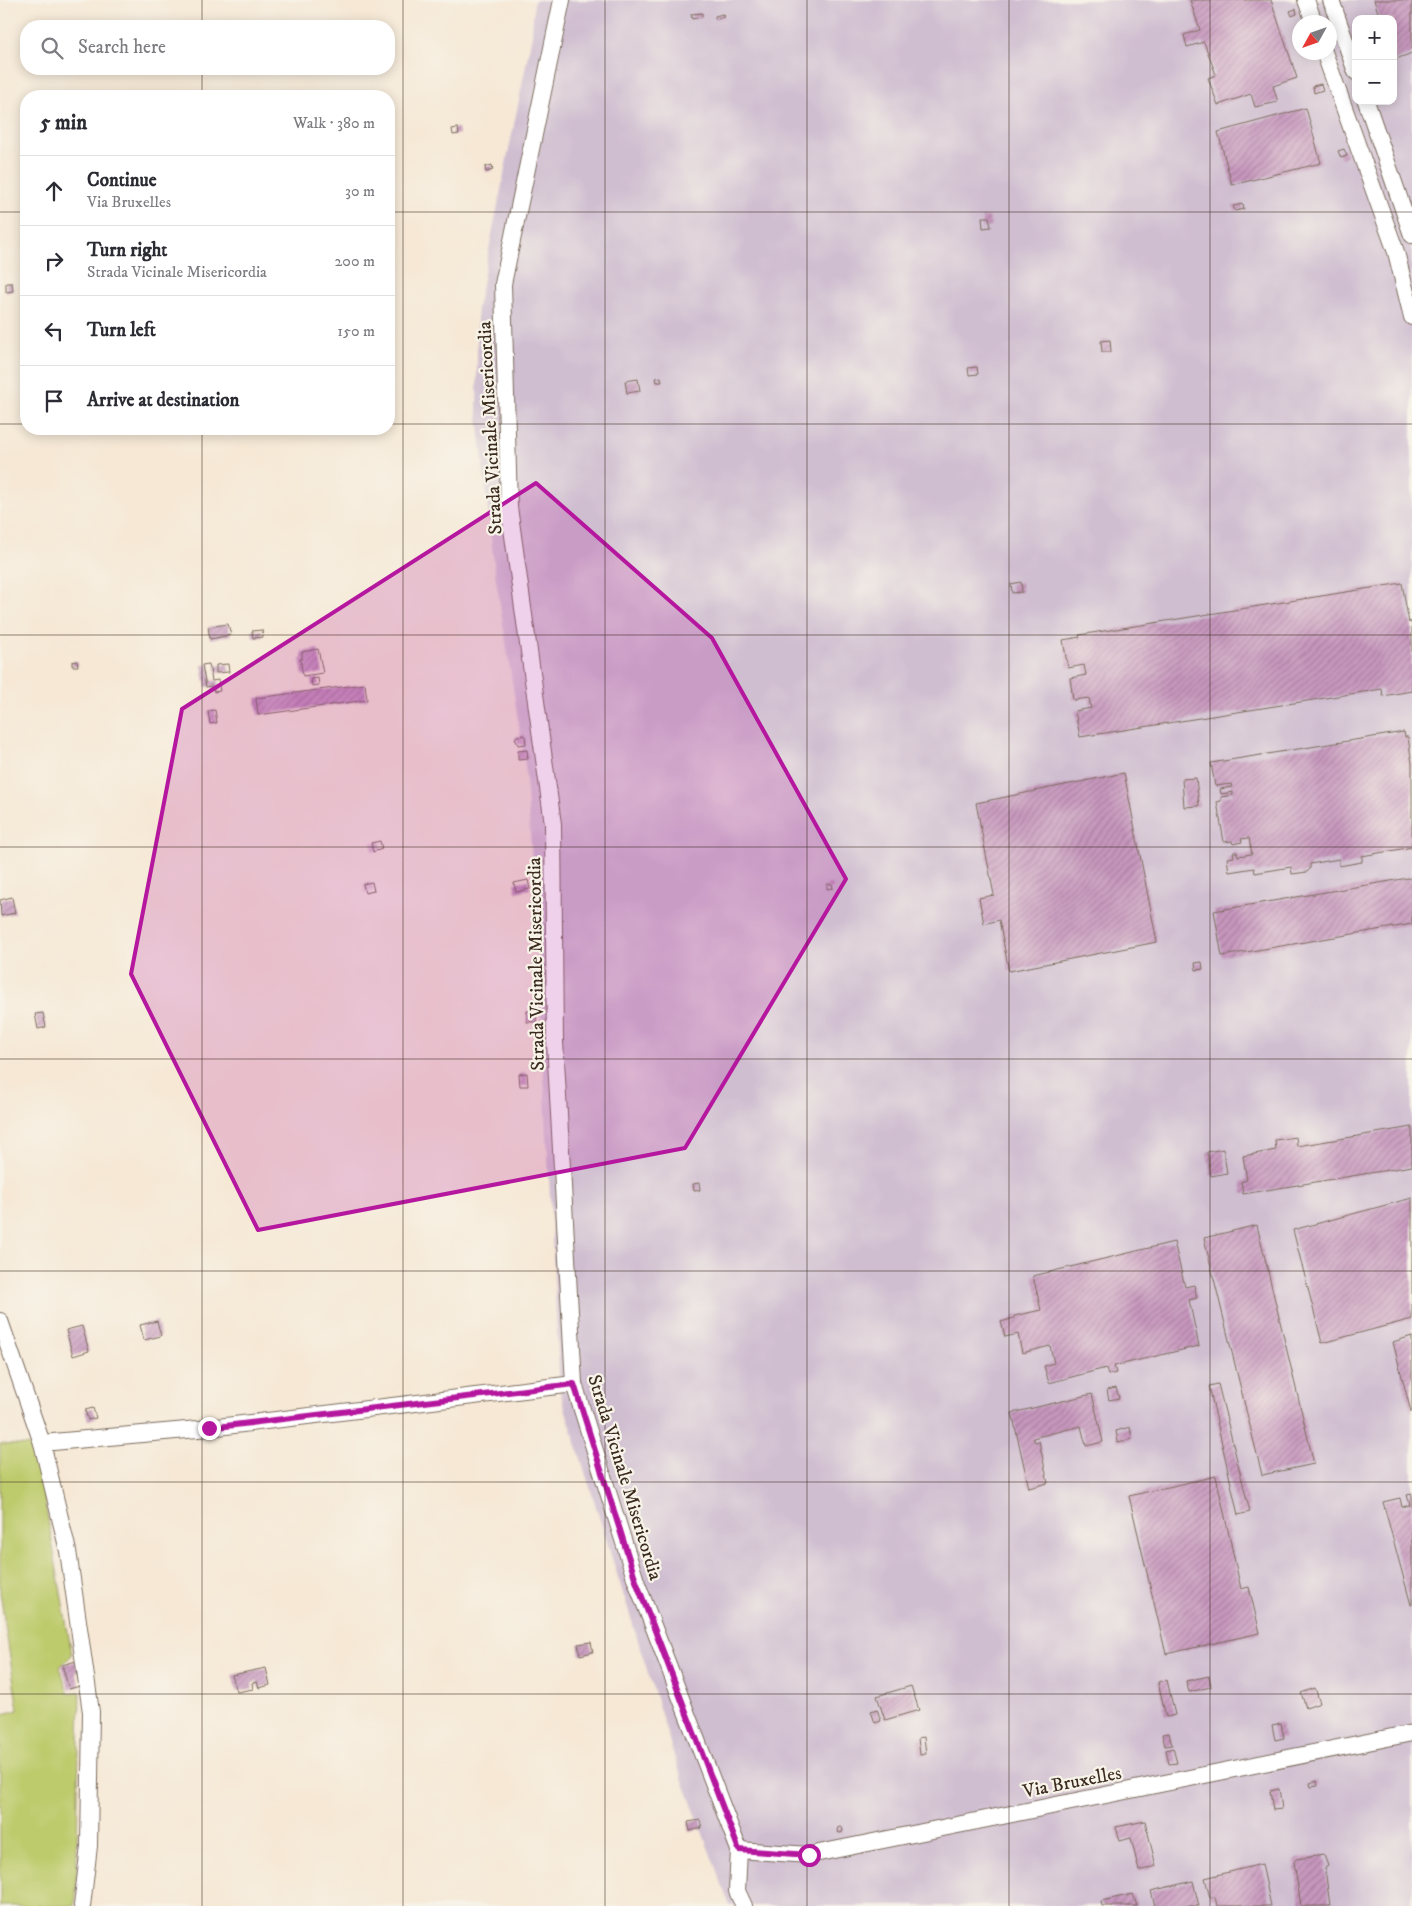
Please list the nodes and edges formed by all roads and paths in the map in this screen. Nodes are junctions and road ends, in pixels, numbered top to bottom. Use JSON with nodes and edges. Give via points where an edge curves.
{"nodes":[{"id":1,"x":562,"y":0,"type":"edge"},
{"id":2,"x":1306,"y":0,"type":"edge"},
{"id":3,"x":1331,"y":0,"type":"edge"},
{"id":4,"x":1311,"y":15,"type":"edge"},
{"id":5,"x":1327,"y":60,"type":"edge"},
{"id":6,"x":1352,"y":60,"type":"edge"},
{"id":7,"x":1367,"y":105,"type":"edge"},
{"id":8,"x":1412,"y":236,"type":"edge"},
{"id":9,"x":1412,"y":317,"type":"edge"},
{"id":10,"x":0,"y":1321,"type":"edge"},
{"id":11,"x":574,"y":1384,"type":"junction"},
{"id":12,"x":42,"y":1443,"type":"junction"},
{"id":13,"x":1412,"y":1733,"type":"edge"},
{"id":14,"x":739,"y":1850,"type":"junction"},
{"id":15,"x":82,"y":1906,"type":"edge"},
{"id":16,"x":744,"y":1906,"type":"edge"}],
"edges":[{"from":1,"to":11,"type":"street","name":"Strada Vicinale Misericordia","via":[[503,284],[509,506],[553,824],[555,1042]]},
{"from":2,"to":4,"type":"street"},
{"from":3,"to":6,"type":"street"},
{"from":5,"to":9,"type":"street","via":[[1396,252]]},
{"from":7,"to":8,"type":"street"},
{"from":10,"to":12,"type":"street"},
{"from":11,"to":12,"type":"street","via":[[209,1428]]},
{"from":11,"to":14,"type":"street","name":"Strada Vicinale Misericordia","via":[[636,1581]]},
{"from":12,"to":15,"type":"street","via":[[68,1552],[91,1712],[89,1846]]},
{"from":13,"to":14,"type":"street","name":"Via Bruxelles","via":[[809,1855]]},
{"from":14,"to":16,"type":"street","name":"Strada Vicinale Misericordia","via":[[737,1891]]}]}
